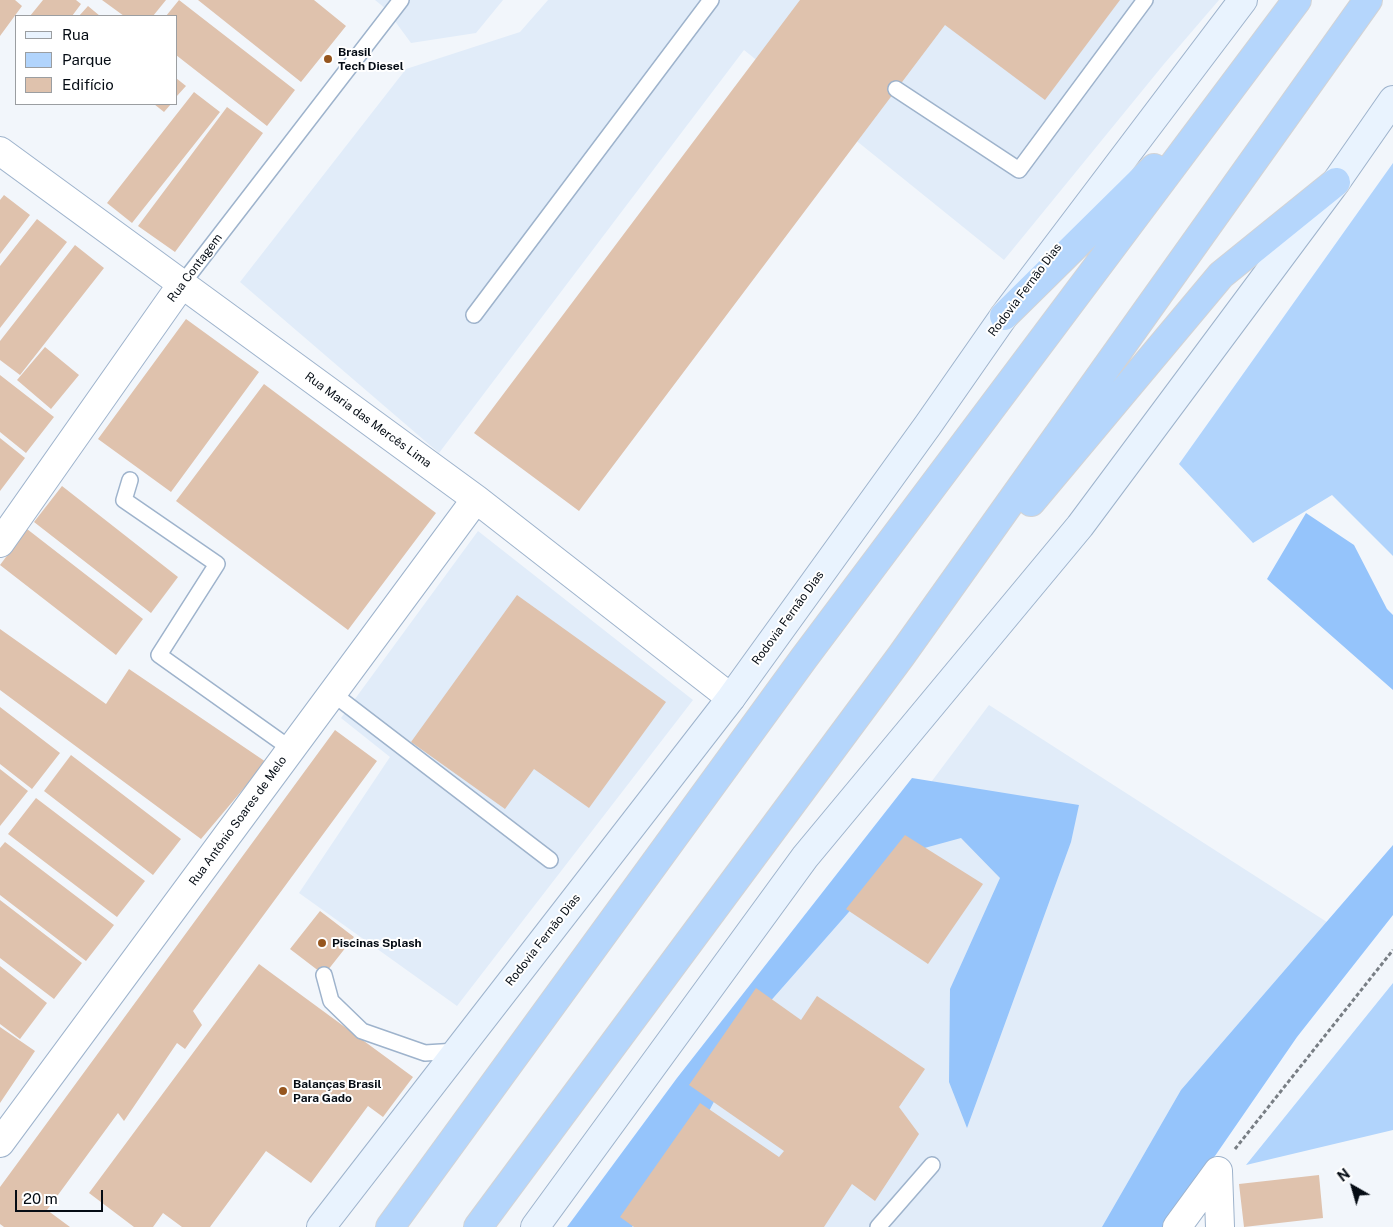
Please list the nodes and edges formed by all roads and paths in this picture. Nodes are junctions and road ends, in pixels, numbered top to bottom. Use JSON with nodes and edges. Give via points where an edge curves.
{"nodes":[{"id":1,"x":401,"y":0,"type":"edge"},
{"id":2,"x":711,"y":0,"type":"edge"},
{"id":3,"x":1145,"y":0,"type":"edge"},
{"id":4,"x":1243,"y":0,"type":"edge"},
{"id":5,"x":1297,"y":0,"type":"edge"},
{"id":6,"x":1368,"y":0,"type":"edge"},
{"id":7,"x":896,"y":89,"type":"dead end"},
{"id":8,"x":1393,"y":100,"type":"edge"},
{"id":9,"x":1220,"y":103,"type":"junction"},
{"id":10,"x":0,"y":151,"type":"edge"},
{"id":11,"x":1336,"y":182,"type":"junction"},
{"id":12,"x":182,"y":284,"type":"junction"},
{"id":13,"x":474,"y":315,"type":"dead end"},
{"id":14,"x":1004,"y":316,"type":"junction"},
{"id":15,"x":130,"y":480,"type":"dead end"},
{"id":16,"x":476,"y":499,"type":"junction"},
{"id":17,"x":0,"y":543,"type":"edge"},
{"id":18,"x":894,"y":667,"type":"junction"},
{"id":19,"x":332,"y":693,"type":"junction"},
{"id":20,"x":731,"y":698,"type":"junction"},
{"id":21,"x":290,"y":749,"type":"junction"},
{"id":22,"x":550,"y":860,"type":"dead end"},
{"id":23,"x":1393,"y":950,"type":"edge"},
{"id":24,"x":324,"y":975,"type":"dead end"},
{"id":25,"x":457,"y":1051,"type":"junction"},
{"id":26,"x":0,"y":1143,"type":"edge"},
{"id":27,"x":932,"y":1165,"type":"dead end"},
{"id":28,"x":1218,"y":1171,"type":"junction"},
{"id":29,"x":320,"y":1227,"type":"edge"},
{"id":30,"x":390,"y":1227,"type":"edge"},
{"id":31,"x":478,"y":1227,"type":"edge"},
{"id":32,"x":535,"y":1227,"type":"edge"},
{"id":33,"x":878,"y":1227,"type":"edge"},
{"id":34,"x":1177,"y":1227,"type":"edge"},
{"id":35,"x":1220,"y":1227,"type":"edge"}],
"edges":[{"from":1,"to":12,"type":"lane","name":"Rua Contagem"},
{"from":2,"to":13,"type":"lane"},
{"from":3,"to":7,"type":"lane","via":[[1019,170]]},
{"from":4,"to":14,"type":"main road","name":"Rodovia Fernão Dias"},
{"from":5,"to":9,"type":"highway"},
{"from":6,"to":18,"type":"highway"},
{"from":8,"to":11,"type":"main road"},
{"from":9,"to":14,"type":"highway"},
{"from":9,"to":30,"type":"highway","via":[[804,658]]},
{"from":10,"to":12,"type":"street","name":"Rua Maria das Mercês Lima"},
{"from":11,"to":18,"type":"highway","via":[[1221,275]]},
{"from":11,"to":32,"type":"main road","via":[[1080,526],[805,857]]},
{"from":12,"to":16,"type":"street","name":"Rua Maria das Mercês Lima"},
{"from":12,"to":17,"type":"street","name":"Rua Contagem"},
{"from":14,"to":20,"type":"main road","name":"Rodovia Fernão Dias"},
{"from":15,"to":21,"type":"lane","via":[[124,500],[217,564],[160,655]]},
{"from":16,"to":19,"type":"street","name":"Rua Antônio Soares de Melo"},
{"from":16,"to":20,"type":"street","name":"Rua Maria das Mercês Lima"},
{"from":18,"to":31,"type":"highway"},
{"from":19,"to":21,"type":"street","name":"Rua Antônio Soares de Melo"},
{"from":19,"to":22,"type":"lane"},
{"from":20,"to":25,"type":"main road","name":"Rodovia Fernão Dias"},
{"from":21,"to":26,"type":"street","name":"Rua Antônio Soares de Melo"},
{"from":23,"to":28,"type":"path"},
{"from":24,"to":25,"type":"lane","via":[[331,1001],[362,1031],[425,1053]]},
{"from":25,"to":29,"type":"main road","name":"Rodovia Fernão Dias"},
{"from":27,"to":33,"type":"lane"},
{"from":28,"to":34,"type":"street"},
{"from":28,"to":35,"type":"street"}]}
